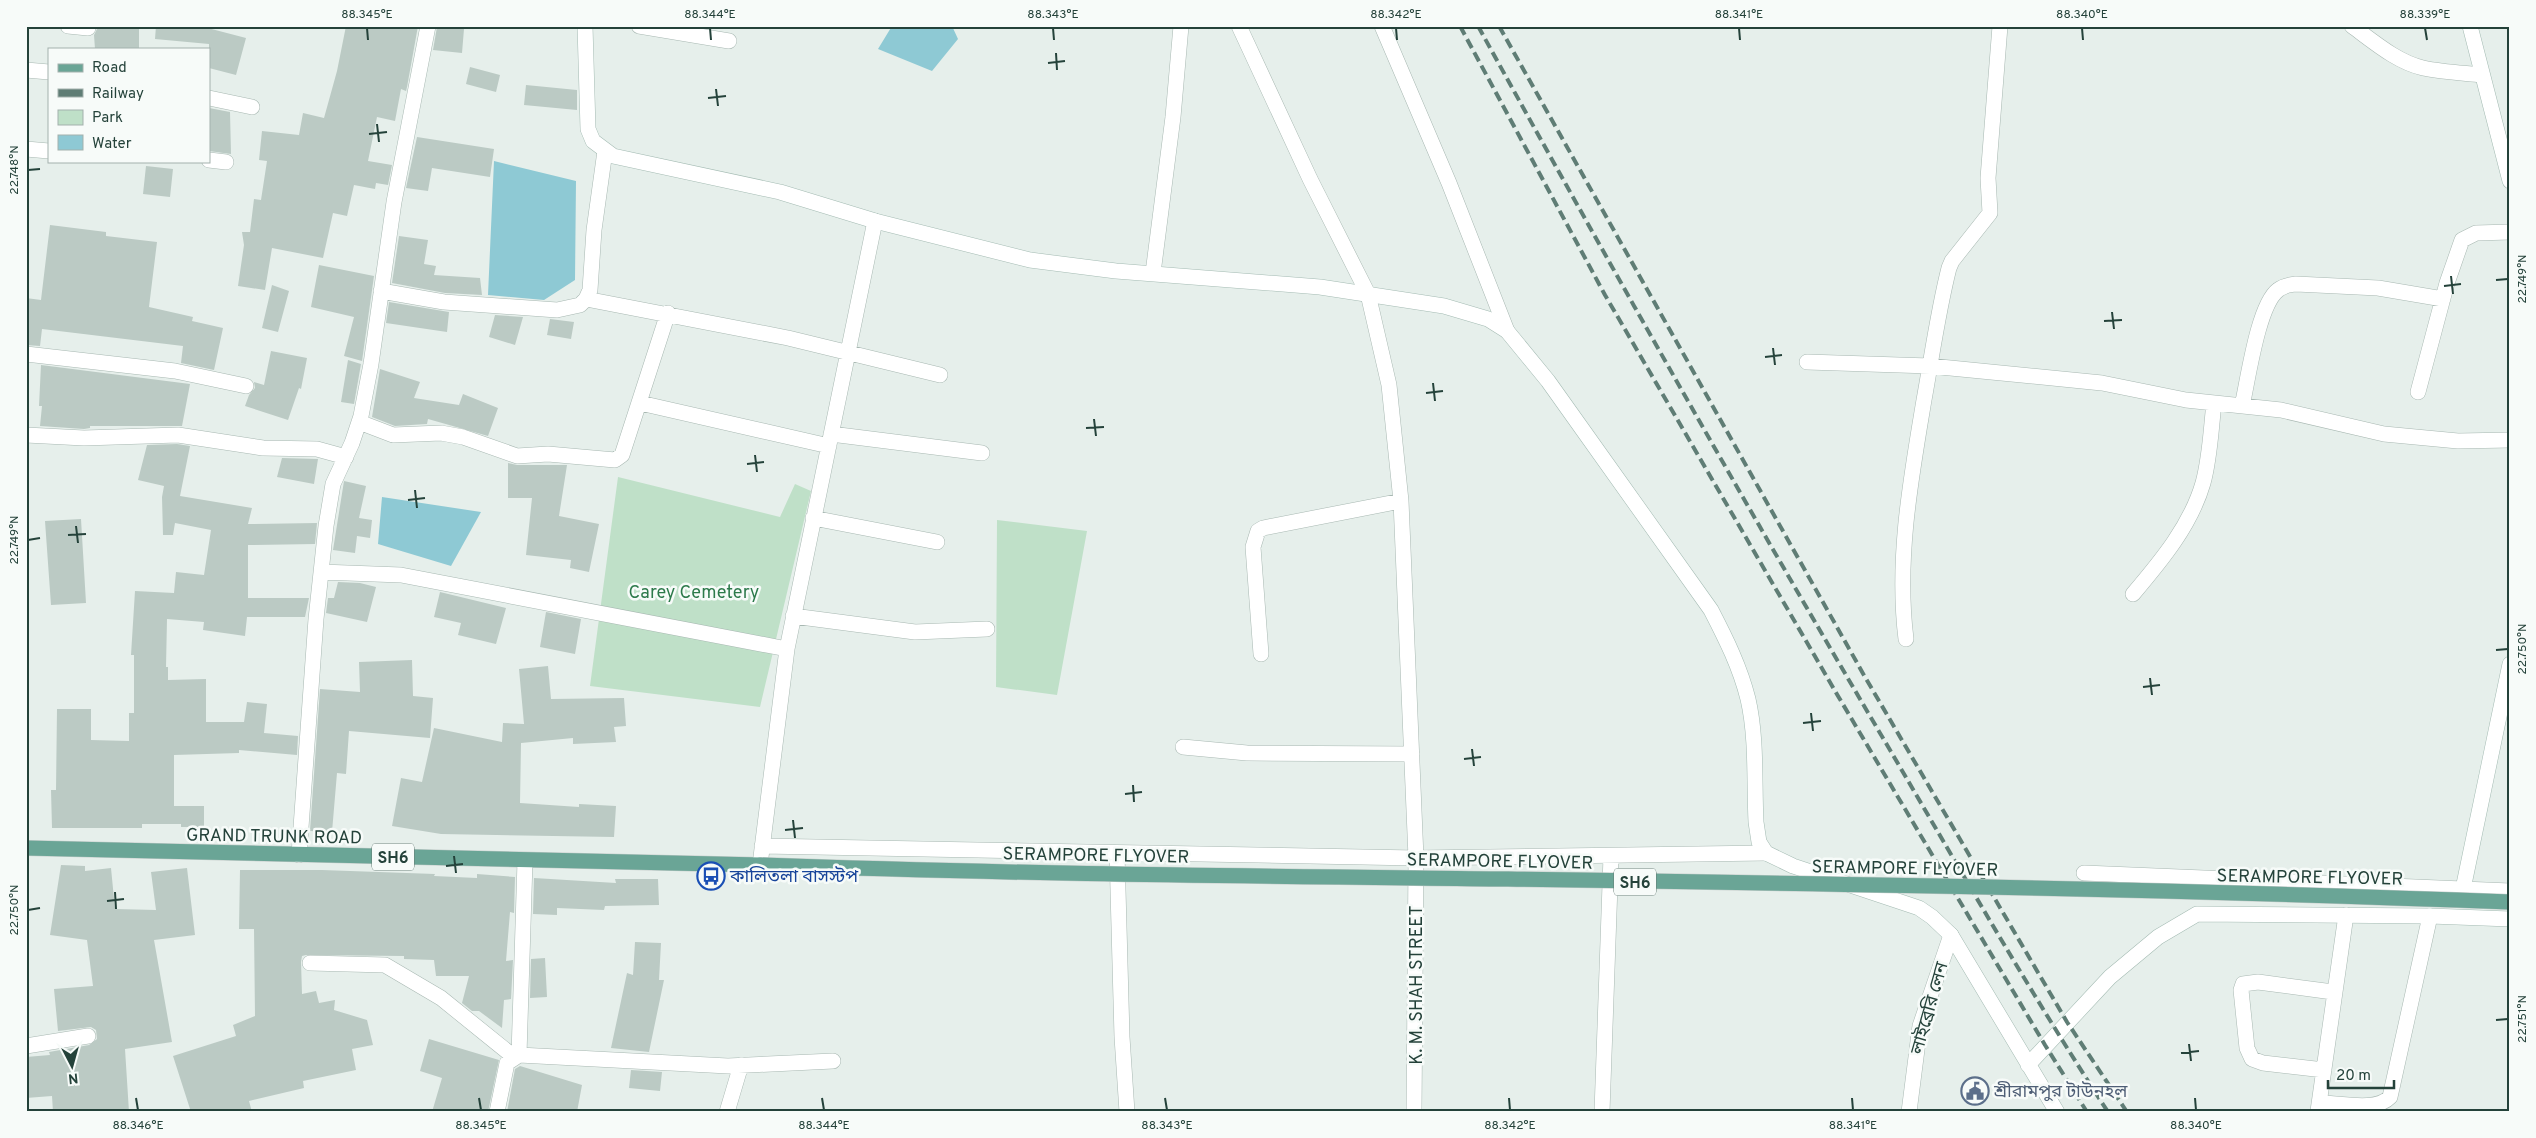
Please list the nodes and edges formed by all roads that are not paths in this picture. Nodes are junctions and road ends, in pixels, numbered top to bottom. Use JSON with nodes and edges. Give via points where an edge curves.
{"nodes":[{"id":1,"x":68,"y":26,"type":"edge"},
{"id":2,"x":428,"y":26,"type":"edge"},
{"id":3,"x":585,"y":26,"type":"edge"},
{"id":4,"x":639,"y":26,"type":"edge"},
{"id":5,"x":1181,"y":26,"type":"edge"},
{"id":6,"x":1239,"y":26,"type":"edge"},
{"id":7,"x":1382,"y":26,"type":"edge"},
{"id":8,"x":2000,"y":26,"type":"edge"},
{"id":9,"x":2352,"y":26,"type":"edge"},
{"id":10,"x":2470,"y":26,"type":"edge"},
{"id":11,"x":88,"y":28,"type":"dead end"},
{"id":12,"x":729,"y":41,"type":"dead end"},
{"id":13,"x":26,"y":70,"type":"edge"},
{"id":14,"x":48,"y":72,"type":"edge"},
{"id":15,"x":2482,"y":75,"type":"junction"},
{"id":16,"x":210,"y":98,"type":"edge"},
{"id":17,"x":252,"y":107,"type":"dead end"},
{"id":18,"x":26,"y":149,"type":"edge"},
{"id":19,"x":48,"y":151,"type":"edge"},
{"id":20,"x":605,"y":151,"type":"junction"},
{"id":21,"x":210,"y":160,"type":"edge"},
{"id":22,"x":226,"y":162,"type":"dead end"},
{"id":23,"x":2510,"y":181,"type":"edge"},
{"id":24,"x":875,"y":221,"type":"junction"},
{"id":25,"x":2510,"y":232,"type":"edge"},
{"id":26,"x":1153,"y":273,"type":"junction"},
{"id":27,"x":381,"y":291,"type":"junction"},
{"id":28,"x":1368,"y":294,"type":"junction"},
{"id":29,"x":586,"y":299,"type":"junction"},
{"id":30,"x":2443,"y":299,"type":"junction"},
{"id":31,"x":668,"y":313,"type":"junction"},
{"id":32,"x":1508,"y":331,"type":"junction"},
{"id":33,"x":848,"y":353,"type":"junction"},
{"id":34,"x":26,"y":354,"type":"edge"},
{"id":35,"x":1806,"y":362,"type":"dead end"},
{"id":36,"x":1930,"y":366,"type":"junction"},
{"id":37,"x":940,"y":375,"type":"dead end"},
{"id":38,"x":246,"y":386,"type":"dead end"},
{"id":39,"x":2418,"y":392,"type":"dead end"},
{"id":40,"x":640,"y":403,"type":"junction"},
{"id":41,"x":2214,"y":403,"type":"junction"},
{"id":42,"x":2242,"y":406,"type":"junction"},
{"id":43,"x":360,"y":422,"type":"junction"},
{"id":44,"x":26,"y":434,"type":"edge"},
{"id":45,"x":830,"y":440,"type":"junction"},
{"id":46,"x":2510,"y":440,"type":"edge"},
{"id":47,"x":982,"y":453,"type":"dead end"},
{"id":48,"x":346,"y":457,"type":"junction"},
{"id":49,"x":1402,"y":501,"type":"junction"},
{"id":50,"x":813,"y":518,"type":"junction"},
{"id":51,"x":938,"y":542,"type":"dead end"},
{"id":52,"x":321,"y":572,"type":"junction"},
{"id":53,"x":2133,"y":594,"type":"dead end"},
{"id":54,"x":793,"y":616,"type":"junction"},
{"id":55,"x":988,"y":629,"type":"dead end"},
{"id":56,"x":1906,"y":639,"type":"dead end"},
{"id":57,"x":787,"y":649,"type":"junction"},
{"id":58,"x":1261,"y":654,"type":"dead end"},
{"id":59,"x":2510,"y":664,"type":"edge"},
{"id":60,"x":2506,"y":701,"type":"edge"},
{"id":61,"x":1183,"y":747,"type":"dead end"},
{"id":62,"x":1412,"y":754,"type":"junction"},
{"id":63,"x":762,"y":846,"type":"junction"},
{"id":64,"x":26,"y":848,"type":"edge"},
{"id":65,"x":1117,"y":853,"type":"junction"},
{"id":66,"x":1766,"y":853,"type":"junction"},
{"id":67,"x":299,"y":855,"type":"junction"},
{"id":68,"x":1611,"y":856,"type":"junction"},
{"id":69,"x":1416,"y":858,"type":"junction"},
{"id":70,"x":525,"y":861,"type":"junction"},
{"id":71,"x":760,"y":865,"type":"junction"},
{"id":72,"x":2084,"y":873,"type":"dead end"},
{"id":73,"x":2463,"y":889,"type":"junction"},
{"id":74,"x":2510,"y":891,"type":"edge"},
{"id":75,"x":2510,"y":902,"type":"edge"},
{"id":76,"x":2346,"y":915,"type":"junction"},
{"id":77,"x":2430,"y":916,"type":"junction"},
{"id":78,"x":2510,"y":919,"type":"edge"},
{"id":79,"x":1951,"y":935,"type":"junction"},
{"id":80,"x":310,"y":964,"type":"dead end"},
{"id":81,"x":2333,"y":992,"type":"junction"},
{"id":82,"x":88,"y":1036,"type":"dead end"},
{"id":83,"x":26,"y":1046,"type":"edge"},
{"id":84,"x":516,"y":1056,"type":"junction"},
{"id":85,"x":833,"y":1061,"type":"dead end"},
{"id":86,"x":741,"y":1065,"type":"junction"},
{"id":87,"x":2028,"y":1065,"type":"junction"},
{"id":88,"x":2324,"y":1070,"type":"junction"},
{"id":89,"x":2320,"y":1107,"type":"edge"},
{"id":90,"x":497,"y":1112,"type":"edge"},
{"id":91,"x":727,"y":1112,"type":"edge"},
{"id":92,"x":1127,"y":1112,"type":"edge"},
{"id":93,"x":1414,"y":1112,"type":"edge"},
{"id":94,"x":1602,"y":1112,"type":"edge"},
{"id":95,"x":1909,"y":1112,"type":"edge"},
{"id":96,"x":2058,"y":1112,"type":"edge"}],
"edges":[{"from":1,"to":11,"type":"street"},
{"from":2,"to":27,"type":"street","via":[[394,202]]},
{"from":3,"to":20,"type":"street","via":[[588,129],[594,141]]},
{"from":4,"to":12,"type":"street"},
{"from":5,"to":26,"type":"street","via":[[1174,117]]},
{"from":6,"to":28,"type":"street","name":"K. M. SHAH STREET"},
{"from":7,"to":32,"type":"street"},
{"from":8,"to":36,"type":"street","via":[[1990,152],[1991,208],[1988,218],[1952,261]]},
{"from":9,"to":15,"type":"street","via":[[2409,63],[2423,68]]},
{"from":10,"to":15,"type":"street"},
{"from":13,"to":14,"type":"street"},
{"from":15,"to":23,"type":"street"},
{"from":16,"to":17,"type":"street"},
{"from":18,"to":19,"type":"street"},
{"from":20,"to":24,"type":"street","via":[[613,156],[780,192]]},
{"from":20,"to":29,"type":"street"},
{"from":21,"to":22,"type":"street"},
{"from":24,"to":26,"type":"street","via":[[1030,260],[1071,267]]},
{"from":24,"to":33,"type":"street"},
{"from":25,"to":30,"type":"street","via":[[2476,233],[2462,240]]},
{"from":26,"to":28,"type":"street"},
{"from":27,"to":29,"type":"street","via":[[444,302],[557,310],[580,304]]},
{"from":27,"to":43,"type":"street"},
{"from":28,"to":32,"type":"street","via":[[1475,314]]},
{"from":28,"to":49,"type":"street","name":"K. M. SHAH STREET","via":[[1386,362]]},
{"from":29,"to":31,"type":"street"},
{"from":30,"to":39,"type":"street"},
{"from":30,"to":42,"type":"street","via":[[2378,288],[2286,285],[2270,300],[2262,318]]},
{"from":31,"to":33,"type":"street"},
{"from":31,"to":40,"type":"street"},
{"from":32,"to":66,"type":"street","via":[[1584,427],[1711,610],[1724,634],[1748,699],[1752,720],[1756,822],[1759,842]]},
{"from":33,"to":37,"type":"street"},
{"from":33,"to":45,"type":"street"},
{"from":34,"to":38,"type":"street","via":[[175,372]]},
{"from":35,"to":36,"type":"street"},
{"from":36,"to":41,"type":"street","via":[[2102,384]]},
{"from":36,"to":56,"type":"street","via":[[1915,453],[1903,556],[1902,610]]},
{"from":40,"to":43,"type":"street","via":[[622,455],[615,460],[548,454],[517,456],[463,437],[441,433],[393,435]]},
{"from":40,"to":45,"type":"street"},
{"from":41,"to":42,"type":"street"},
{"from":41,"to":53,"type":"street","via":[[2207,465],[2195,504],[2159,564]]},
{"from":42,"to":46,"type":"street","via":[[2281,410],[2384,434],[2458,441]]},
{"from":43,"to":48,"type":"street"},
{"from":44,"to":48,"type":"street","via":[[84,438],[178,435],[263,448],[317,449]]},
{"from":45,"to":47,"type":"street"},
{"from":45,"to":50,"type":"street"},
{"from":48,"to":52,"type":"street","via":[[333,484]]},
{"from":49,"to":58,"type":"street","via":[[1258,531],[1253,547]]},
{"from":49,"to":62,"type":"street","name":"K. M. SHAH STREET"},
{"from":50,"to":51,"type":"street"},
{"from":50,"to":54,"type":"street"},
{"from":52,"to":57,"type":"street","via":[[401,575]]},
{"from":52,"to":67,"type":"street"},
{"from":54,"to":55,"type":"street","via":[[916,632]]},
{"from":54,"to":57,"type":"street"},
{"from":57,"to":63,"type":"street"},
{"from":59,"to":60,"type":"street"},
{"from":60,"to":73,"type":"street"},
{"from":61,"to":62,"type":"street","via":[[1265,754]]},
{"from":62,"to":69,"type":"street","name":"K. M. SHAH STREET"},
{"from":63,"to":65,"type":"street"},
{"from":63,"to":71,"type":"street"},
{"from":64,"to":67,"type":"main road","name":"GRAND TRUNK ROAD","number":"SH6"},
{"from":65,"to":69,"type":"street"},
{"from":65,"to":92,"type":"street"},
{"from":66,"to":68,"type":"street"},
{"from":66,"to":79,"type":"street","via":[[1792,866],[1920,908]]},
{"from":67,"to":70,"type":"main road","name":"GRAND TRUNK ROAD","number":"SH6"},
{"from":68,"to":69,"type":"street"},
{"from":68,"to":94,"type":"street"},
{"from":69,"to":93,"type":"street","name":"K. M. SHAH STREET"},
{"from":70,"to":71,"type":"main road","name":"GRAND TRUNK ROAD","number":"SH6"},
{"from":70,"to":84,"type":"street"},
{"from":71,"to":75,"type":"main road","name":"SERAMPORE FLYOVER","number":"SH6","bridge":true,"via":[[933,871],[2264,894]]},
{"from":72,"to":73,"type":"street"},
{"from":73,"to":74,"type":"street"},
{"from":76,"to":77,"type":"street"},
{"from":76,"to":81,"type":"street"},
{"from":76,"to":87,"type":"street","via":[[2202,913],[2192,916],[2158,937],[2110,977]]},
{"from":77,"to":78,"type":"street"},
{"from":77,"to":89,"type":"street","via":[[2390,1097],[2380,1105]]},
{"from":79,"to":87,"type":"street"},
{"from":79,"to":95,"type":"street","name":"লাইব্রেরি লেন","via":[[1920,1026]]},
{"from":80,"to":84,"type":"street","via":[[385,965],[441,998]]},
{"from":81,"to":88,"type":"street"},
{"from":81,"to":88,"type":"street","via":[[2258,982],[2243,984],[2241,990],[2247,1048],[2252,1059]]},
{"from":82,"to":83,"type":"street"},
{"from":84,"to":86,"type":"street"},
{"from":84,"to":90,"type":"street","via":[[506,1064]]},
{"from":85,"to":86,"type":"street"},
{"from":86,"to":91,"type":"street"},
{"from":87,"to":96,"type":"street"},
{"from":88,"to":89,"type":"street"}]}
